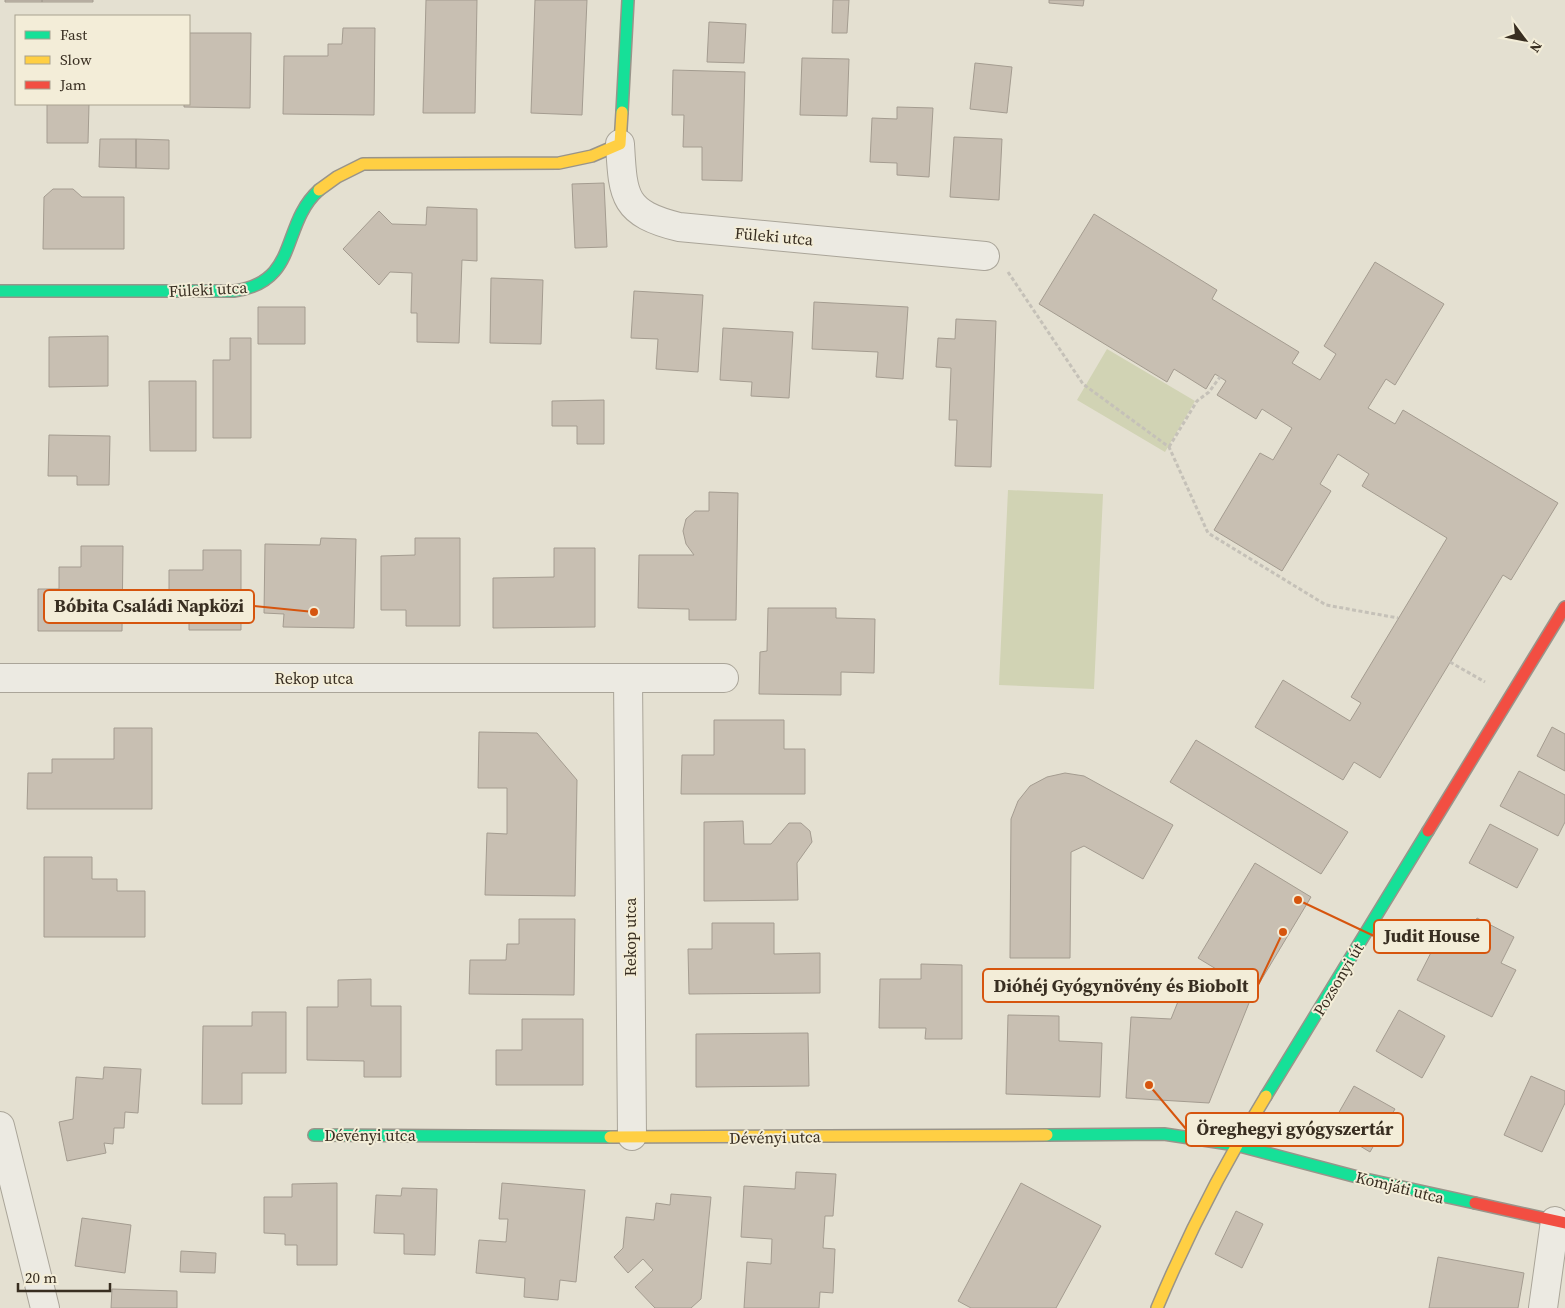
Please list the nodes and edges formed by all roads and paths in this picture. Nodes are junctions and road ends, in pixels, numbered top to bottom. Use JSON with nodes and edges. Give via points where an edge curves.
{"nodes":[{"id":1,"x":628,"y":0,"type":"edge"},
{"id":2,"x":620,"y":144,"type":"junction"},
{"id":3,"x":986,"y":256,"type":"joint"},
{"id":4,"x":0,"y":291,"type":"edge"},
{"id":5,"x":1220,"y":377,"type":"dead end"},
{"id":6,"x":1169,"y":447,"type":"junction"},
{"id":7,"x":1398,"y":618,"type":"dead end"},
{"id":8,"x":1562,"y":620,"type":"edge"},
{"id":9,"x":1450,"y":662,"type":"dead end"},
{"id":10,"x":0,"y":678,"type":"edge"},
{"id":11,"x":628,"y":678,"type":"junction"},
{"id":12,"x":724,"y":678,"type":"dead end"},
{"id":13,"x":1489,"y":684,"type":"dead end"},
{"id":14,"x":0,"y":1126,"type":"edge"},
{"id":15,"x":314,"y":1135,"type":"dead end"},
{"id":16,"x":632,"y":1136,"type":"junction"},
{"id":17,"x":1236,"y":1145,"type":"junction"},
{"id":18,"x":1560,"y":1222,"type":"edge"},
{"id":19,"x":45,"y":1308,"type":"edge"},
{"id":20,"x":1157,"y":1308,"type":"edge"},
{"id":21,"x":1542,"y":1308,"type":"edge"}],
"edges":[{"from":1,"to":2,"type":"street","name":"Füleki utca"},
{"from":2,"to":3,"type":"street","name":"Füleki utca","via":[[622,184],[632,205],[653,220],[679,227]]},
{"from":2,"to":4,"type":"street","name":"Füleki utca","via":[[592,156],[559,163],[363,164],[339,174],[317,192],[304,209],[285,256],[273,274],[258,286],[234,291]]},
{"from":3,"to":6,"type":"path","via":[[999,258],[1083,384]]},
{"from":5,"to":6,"type":"path","via":[[1197,401]]},
{"from":6,"to":7,"type":"path","via":[[1208,532],[1326,605]]},
{"from":8,"to":17,"type":"street","name":"Pozsonyi út"},
{"from":9,"to":13,"type":"path"},
{"from":10,"to":11,"type":"street","name":"Rekop utca"},
{"from":11,"to":12,"type":"street","name":"Rekop utca"},
{"from":11,"to":16,"type":"street","name":"Rekop utca"},
{"from":14,"to":19,"type":"street"},
{"from":15,"to":16,"type":"street","name":"Dévényi utca"},
{"from":16,"to":17,"type":"street","name":"Dévényi utca","via":[[1164,1134]]},
{"from":17,"to":18,"type":"street","name":"Komjáti utca","via":[[1364,1179]]},
{"from":17,"to":20,"type":"street","name":"Pozsonyi út","via":[[1184,1243]]},
{"from":18,"to":21,"type":"street"}]}
